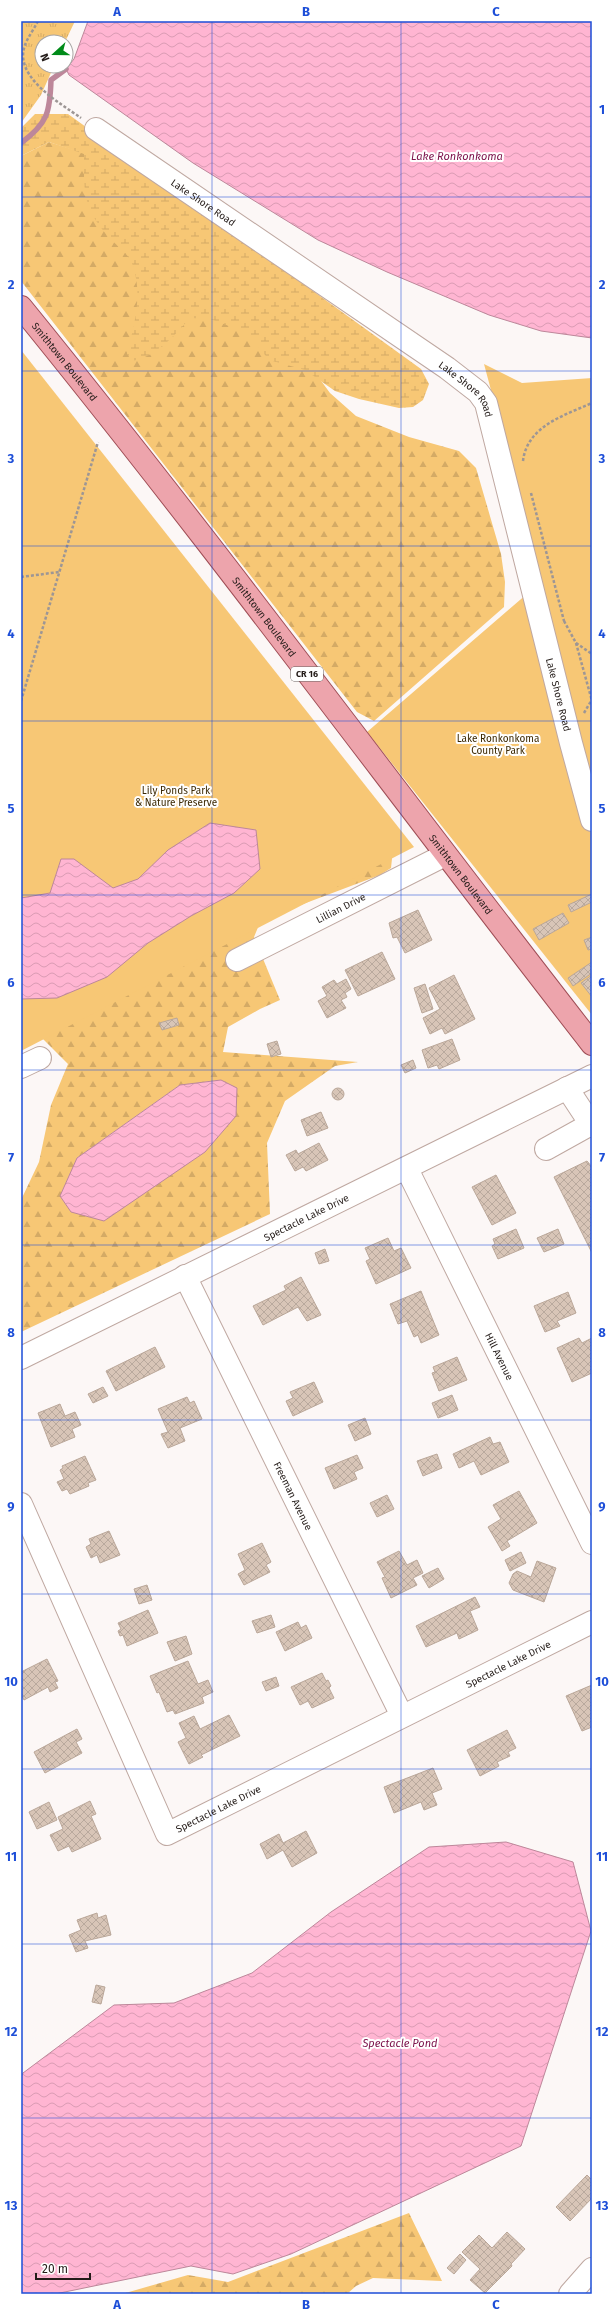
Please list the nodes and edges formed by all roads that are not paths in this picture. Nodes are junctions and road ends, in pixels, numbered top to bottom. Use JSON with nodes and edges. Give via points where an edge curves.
{"nodes":[{"id":1,"x":96,"y":129,"type":"dead end"},
{"id":2,"x":21,"y":307,"type":"edge"},
{"id":3,"x":592,"y":820,"type":"edge"},
{"id":4,"x":445,"y":855,"type":"junction"},
{"id":5,"x":237,"y":960,"type":"dead end"},
{"id":6,"x":592,"y":1044,"type":"edge"},
{"id":7,"x":592,"y":1076,"type":"edge"},
{"id":8,"x":566,"y":1088,"type":"junction"},
{"id":9,"x":591,"y":1125,"type":"edge"},
{"id":10,"x":546,"y":1149,"type":"dead end"},
{"id":11,"x":407,"y":1169,"type":"junction"},
{"id":12,"x":185,"y":1276,"type":"junction"},
{"id":13,"x":21,"y":1358,"type":"edge"},
{"id":14,"x":21,"y":1504,"type":"edge"},
{"id":15,"x":592,"y":1543,"type":"edge"},
{"id":16,"x":592,"y":1622,"type":"edge"},
{"id":17,"x":402,"y":1716,"type":"junction"},
{"id":18,"x":592,"y":2269,"type":"edge"},
{"id":19,"x":570,"y":2294,"type":"edge"}],
"edges":[{"from":1,"to":3,"type":"street","name":"Lake Shore Road","via":[[447,368],[478,392],[486,403],[570,743]]},
{"from":2,"to":4,"type":"main road","name":"Smithtown Boulevard","number":"CR 16","via":[[115,423]]},
{"from":4,"to":5,"type":"street","name":"Lillian Drive"},
{"from":4,"to":6,"type":"main road","name":"Smithtown Boulevard","number":"CR 16"},
{"from":7,"to":8,"type":"street","name":"Spectacle Lake Drive"},
{"from":8,"to":9,"type":"street"},
{"from":8,"to":11,"type":"street","name":"Spectacle Lake Drive"},
{"from":9,"to":10,"type":"street"},
{"from":11,"to":12,"type":"street","name":"Spectacle Lake Drive"},
{"from":11,"to":15,"type":"street","name":"Hill Avenue"},
{"from":12,"to":13,"type":"street","name":"Spectacle Lake Drive"},
{"from":12,"to":17,"type":"street","name":"Freeman Avenue"},
{"from":14,"to":17,"type":"street","name":"Spectacle Lake Drive","via":[[167,1834]]},
{"from":16,"to":17,"type":"street","name":"Spectacle Lake Drive"},
{"from":18,"to":19,"type":"street"}]}
